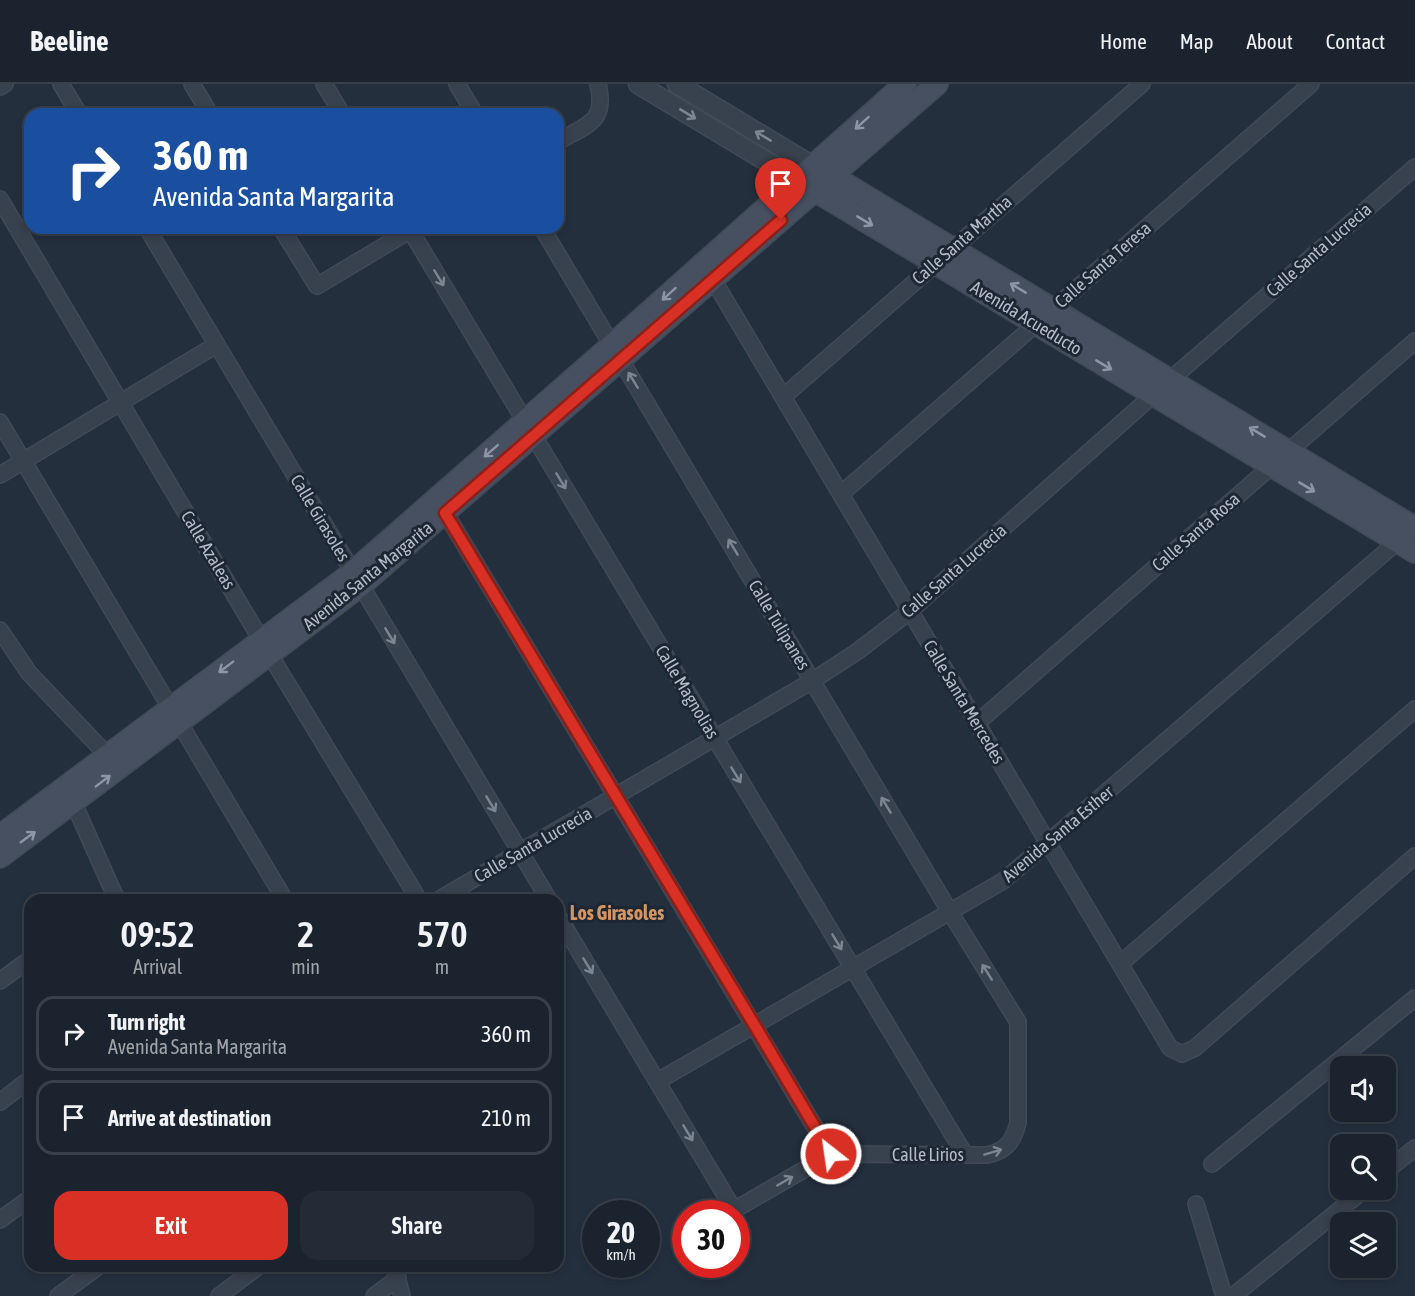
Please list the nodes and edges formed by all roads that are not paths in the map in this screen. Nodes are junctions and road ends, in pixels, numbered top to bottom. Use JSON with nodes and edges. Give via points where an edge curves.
{"nodes":[{"id":1,"x":5,"y":84,"type":"edge"},
{"id":2,"x":61,"y":84,"type":"edge"},
{"id":3,"x":192,"y":84,"type":"edge"},
{"id":4,"x":324,"y":84,"type":"edge"},
{"id":5,"x":457,"y":84,"type":"edge"},
{"id":6,"x":598,"y":84,"type":"edge"},
{"id":7,"x":638,"y":84,"type":"edge"},
{"id":8,"x":677,"y":84,"type":"edge"},
{"id":9,"x":905,"y":84,"type":"edge"},
{"id":10,"x":936,"y":84,"type":"edge"},
{"id":11,"x":1142,"y":84,"type":"edge"},
{"id":12,"x":1311,"y":84,"type":"edge"},
{"id":13,"x":0,"y":87,"type":"edge"},
{"id":14,"x":75,"y":108,"type":"edge"},
{"id":15,"x":206,"y":108,"type":"edge"},
{"id":16,"x":338,"y":108,"type":"edge"},
{"id":17,"x":471,"y":108,"type":"edge"},
{"id":18,"x":564,"y":138,"type":"edge"},
{"id":19,"x":1415,"y":167,"type":"edge"},
{"id":20,"x":822,"y":171,"type":"junction"},
{"id":21,"x":806,"y":185,"type":"junction"},
{"id":22,"x":0,"y":199,"type":"edge"},
{"id":23,"x":151,"y":234,"type":"edge"},
{"id":24,"x":285,"y":234,"type":"edge"},
{"id":25,"x":403,"y":234,"type":"edge"},
{"id":26,"x":414,"y":234,"type":"edge"},
{"id":27,"x":547,"y":234,"type":"edge"},
{"id":28,"x":952,"y":249,"type":"junction"},
{"id":29,"x":936,"y":263,"type":"junction"},
{"id":30,"x":708,"y":272,"type":"junction"},
{"id":31,"x":1053,"y":309,"type":"junction"},
{"id":32,"x":1036,"y":324,"type":"junction"},
{"id":33,"x":1415,"y":341,"type":"edge"},
{"id":34,"x":216,"y":345,"type":"junction"},
{"id":35,"x":617,"y":352,"type":"junction"},
{"id":36,"x":1170,"y":380,"type":"junction"},
{"id":37,"x":1154,"y":395,"type":"junction"},
{"id":38,"x":783,"y":397,"type":"junction"},
{"id":39,"x":120,"y":402,"type":"junction"},
{"id":40,"x":0,"y":422,"type":"edge"},
{"id":41,"x":529,"y":429,"type":"junction"},
{"id":42,"x":1288,"y":451,"type":"junction"},
{"id":43,"x":23,"y":461,"type":"junction"},
{"id":44,"x":1272,"y":466,"type":"junction"},
{"id":45,"x":0,"y":475,"type":"edge"},
{"id":46,"x":841,"y":494,"type":"junction"},
{"id":47,"x":441,"y":506,"type":"junction"},
{"id":48,"x":1415,"y":527,"type":"edge"},
{"id":49,"x":1406,"y":547,"type":"edge"},
{"id":50,"x":356,"y":580,"type":"junction"},
{"id":51,"x":910,"y":611,"type":"junction"},
{"id":52,"x":0,"y":630,"type":"edge"},
{"id":53,"x":266,"y":648,"type":"junction"},
{"id":54,"x":812,"y":681,"type":"junction"},
{"id":55,"x":1415,"y":709,"type":"edge"},
{"id":56,"x":176,"y":716,"type":"junction"},
{"id":57,"x":977,"y":723,"type":"junction"},
{"id":58,"x":715,"y":739,"type":"junction"},
{"id":59,"x":108,"y":756,"type":"junction"},
{"id":60,"x":70,"y":795,"type":"junction"},
{"id":61,"x":616,"y":796,"type":"junction"},
{"id":62,"x":0,"y":836,"type":"edge"},
{"id":63,"x":1048,"y":843,"type":"junction"},
{"id":64,"x":520,"y":853,"type":"junction"},
{"id":65,"x":1415,"y":856,"type":"edge"},
{"id":66,"x":0,"y":857,"type":"edge"},
{"id":67,"x":112,"y":894,"type":"edge"},
{"id":68,"x":281,"y":894,"type":"edge"},
{"id":69,"x":415,"y":894,"type":"edge"},
{"id":70,"x":448,"y":894,"type":"edge"},
{"id":71,"x":545,"y":894,"type":"edge"},
{"id":72,"x":950,"y":912,"type":"junction"},
{"id":73,"x":564,"y":926,"type":"edge"},
{"id":74,"x":24,"y":963,"type":"edge"},
{"id":75,"x":1120,"y":964,"type":"junction"},
{"id":76,"x":853,"y":969,"type":"junction"},
{"id":77,"x":0,"y":981,"type":"edge"},
{"id":78,"x":1415,"y":998,"type":"edge"},
{"id":79,"x":1018,"y":1022,"type":"joint"},
{"id":80,"x":755,"y":1026,"type":"junction"},
{"id":81,"x":658,"y":1082,"type":"junction"},
{"id":82,"x":24,"y":1084,"type":"edge"},
{"id":83,"x":0,"y":1102,"type":"edge"},
{"id":84,"x":1415,"y":1148,"type":"edge"},
{"id":85,"x":831,"y":1154,"type":"junction"},
{"id":86,"x":965,"y":1155,"type":"junction"},
{"id":87,"x":1212,"y":1164,"type":"dead end"},
{"id":88,"x":1396,"y":1164,"type":"edge"},
{"id":89,"x":1352,"y":1200,"type":"edge"},
{"id":90,"x":24,"y":1202,"type":"edge"},
{"id":91,"x":1196,"y":1204,"type":"dead end"},
{"id":92,"x":0,"y":1220,"type":"edge"},
{"id":93,"x":91,"y":1272,"type":"edge"},
{"id":94,"x":251,"y":1272,"type":"edge"},
{"id":95,"x":396,"y":1272,"type":"edge"},
{"id":96,"x":58,"y":1296,"type":"edge"},
{"id":97,"x":219,"y":1296,"type":"edge"},
{"id":98,"x":374,"y":1296,"type":"edge"},
{"id":99,"x":402,"y":1296,"type":"edge"},
{"id":100,"x":1224,"y":1296,"type":"edge"},
{"id":101,"x":1233,"y":1296,"type":"edge"}],
"edges":[{"from":1,"to":13,"type":"street"},
{"from":2,"to":14,"type":"street"},
{"from":3,"to":15,"type":"street"},
{"from":4,"to":16,"type":"street"},
{"from":5,"to":17,"type":"street"},
{"from":6,"to":18,"type":"street","via":[[600,112]]},
{"from":7,"to":21,"type":"street","name":"Avenida Acueducto","one_way":true},
{"from":20,"to":8,"type":"street","name":"Avenida Acueducto","one_way":true},
{"from":9,"to":20,"type":"main road","name":"Avenida Santa Margarita","one_way":true},
{"from":10,"to":20,"type":"main road","name":"Avenida Santa Margarita"},
{"from":11,"to":28,"type":"street","name":"Calle Santa Martha"},
{"from":12,"to":31,"type":"street","name":"Calle Santa Teresa"},
{"from":19,"to":36,"type":"street","name":"Calle Santa Lucrecia"},
{"from":20,"to":21,"type":"main road","name":"Avenida Santa Margarita"},
{"from":20,"to":28,"type":"main road","name":"Avenida Acueducto"},
{"from":21,"to":29,"type":"main road","name":"Avenida Acueducto","one_way":true},
{"from":21,"to":30,"type":"main road","name":"Avenida Santa Margarita"},
{"from":22,"to":39,"type":"street","name":"Calle Azaleas"},
{"from":23,"to":34,"type":"street","name":"Calle Girasoles"},
{"from":24,"to":25,"type":"street","via":[[317,286]]},
{"from":26,"to":41,"type":"street","name":"Calle Magnolias","one_way":true},
{"from":27,"to":35,"type":"street","name":"Calle Tulipanes"},
{"from":28,"to":29,"type":"street","name":"Calle Santa Martha"},
{"from":31,"to":28,"type":"main road","name":"Avenida Acueducto","one_way":true},
{"from":29,"to":32,"type":"main road","name":"Avenida Acueducto"},
{"from":29,"to":38,"type":"street","name":"Calle Santa Martha"},
{"from":30,"to":35,"type":"main road","name":"Avenida Santa Margarita"},
{"from":30,"to":38,"type":"street","name":"Calle Santa Mercedes"},
{"from":31,"to":32,"type":"street","name":"Calle Santa Teresa"},
{"from":31,"to":36,"type":"main road","name":"Avenida Acueducto"},
{"from":32,"to":37,"type":"main road","name":"Avenida Acueducto","one_way":true},
{"from":32,"to":46,"type":"street","name":"Calle Santa Teresa"},
{"from":33,"to":42,"type":"street","name":"Calle Santa Rosa"},
{"from":34,"to":39,"type":"street"},
{"from":34,"to":50,"type":"street","name":"Calle Girasoles"},
{"from":35,"to":41,"type":"main road","name":"Avenida Santa Margarita"},
{"from":54,"to":35,"type":"street","name":"Calle Tulipanes","one_way":true},
{"from":36,"to":37,"type":"street","name":"Calle Santa Lucrecia"},
{"from":42,"to":36,"type":"main road","name":"Avenida Acueducto","one_way":true},
{"from":37,"to":44,"type":"main road","name":"Avenida Acueducto"},
{"from":37,"to":51,"type":"street","name":"Calle Santa Lucrecia"},
{"from":38,"to":46,"type":"street","name":"Calle Santa Mercedes"},
{"from":39,"to":43,"type":"street"},
{"from":39,"to":53,"type":"street","name":"Calle Azaleas"},
{"from":40,"to":43,"type":"street"},
{"from":41,"to":47,"type":"main road","name":"Avenida Santa Margarita"},
{"from":41,"to":58,"type":"street","name":"Calle Magnolias","one_way":true},
{"from":42,"to":44,"type":"street","name":"Calle Santa Rosa"},
{"from":42,"to":48,"type":"main road","name":"Avenida Acueducto"},
{"from":43,"to":45,"type":"street"},
{"from":43,"to":56,"type":"street"},
{"from":44,"to":49,"type":"main road","name":"Avenida Acueducto","one_way":true},
{"from":44,"to":57,"type":"street","name":"Calle Santa Rosa"},
{"from":46,"to":51,"type":"street","name":"Calle Santa Mercedes"},
{"from":47,"to":50,"type":"main road","name":"Avenida Santa Margarita"},
{"from":47,"to":61,"type":"street"},
{"from":48,"to":49,"type":"street","name":"Avenida Santa Esther"},
{"from":49,"to":63,"type":"street","name":"Avenida Santa Esther"},
{"from":50,"to":53,"type":"main road","name":"Avenida Santa Margarita"},
{"from":50,"to":64,"type":"street","name":"Calle Girasoles","one_way":true},
{"from":51,"to":54,"type":"street","name":"Calle Santa Lucrecia"},
{"from":51,"to":57,"type":"street","name":"Calle Santa Mercedes"},
{"from":52,"to":59,"type":"street","via":[[29,672]]},
{"from":53,"to":56,"type":"main road","name":"Avenida Santa Margarita"},
{"from":53,"to":69,"type":"street","name":"Calle Azaleas"},
{"from":54,"to":58,"type":"street","name":"Calle Santa Lucrecia"},
{"from":72,"to":54,"type":"street","name":"Calle Tulipanes","one_way":true},
{"from":55,"to":75,"type":"street"},
{"from":56,"to":59,"type":"main road","name":"Avenida Santa Margarita"},
{"from":60,"to":56,"type":"main road","name":"Avenida Santa Margarita","one_way":true},
{"from":56,"to":68,"type":"street"},
{"from":57,"to":63,"type":"street","name":"Calle Santa Mercedes"},
{"from":58,"to":61,"type":"street","name":"Calle Santa Lucrecia"},
{"from":58,"to":76,"type":"street","name":"Calle Magnolias","one_way":true},
{"from":59,"to":60,"type":"main road","name":"Avenida Santa Margarita"},
{"from":60,"to":62,"type":"main road","name":"Avenida Santa Margarita"},
{"from":66,"to":60,"type":"main road","name":"Avenida Santa Margarita","one_way":true},
{"from":60,"to":67,"type":"street"},
{"from":61,"to":64,"type":"street","name":"Calle Santa Lucrecia"},
{"from":61,"to":80,"type":"street"},
{"from":63,"to":72,"type":"street","name":"Avenida Santa Esther","via":[[1003,881]]},
{"from":63,"to":75,"type":"street","name":"Calle Santa Mercedes"},
{"from":64,"to":70,"type":"street","name":"Calle Santa Lucrecia"},
{"from":64,"to":71,"type":"street","name":"Calle Girasoles"},
{"from":65,"to":75,"type":"street","name":"Calle Santa Mercedes","via":[[1195,1048],[1182,1054],[1170,1048]]},
{"from":72,"to":76,"type":"street","name":"Avenida Santa Esther"},
{"from":79,"to":72,"type":"street","name":"Calle Tulipanes","one_way":true},
{"from":73,"to":81,"type":"street","one_way":true},
{"from":74,"to":77,"type":"street"},
{"from":76,"to":80,"type":"street","name":"Avenida Santa Esther"},
{"from":76,"to":86,"type":"street","name":"Calle Magnolias"},
{"from":78,"to":87,"type":"street"},
{"from":86,"to":79,"type":"street","name":"Calle Lirios","one_way":true,"via":[[994,1154],[1008,1147],[1015,1136]]},
{"from":80,"to":81,"type":"street","name":"Avenida Santa Esther"},
{"from":80,"to":85,"type":"street"},
{"from":81,"to":85,"type":"street","one_way":true,"via":[[734,1210]]},
{"from":82,"to":83,"type":"street"},
{"from":84,"to":88,"type":"street"},
{"from":85,"to":86,"type":"street","name":"Calle Lirios"},
{"from":89,"to":101,"type":"street"},
{"from":90,"to":92,"type":"street"},
{"from":91,"to":100,"type":"street"},
{"from":93,"to":96,"type":"street"},
{"from":94,"to":97,"type":"street"},
{"from":95,"to":98,"type":"street"},
{"from":95,"to":99,"type":"street"}]}
